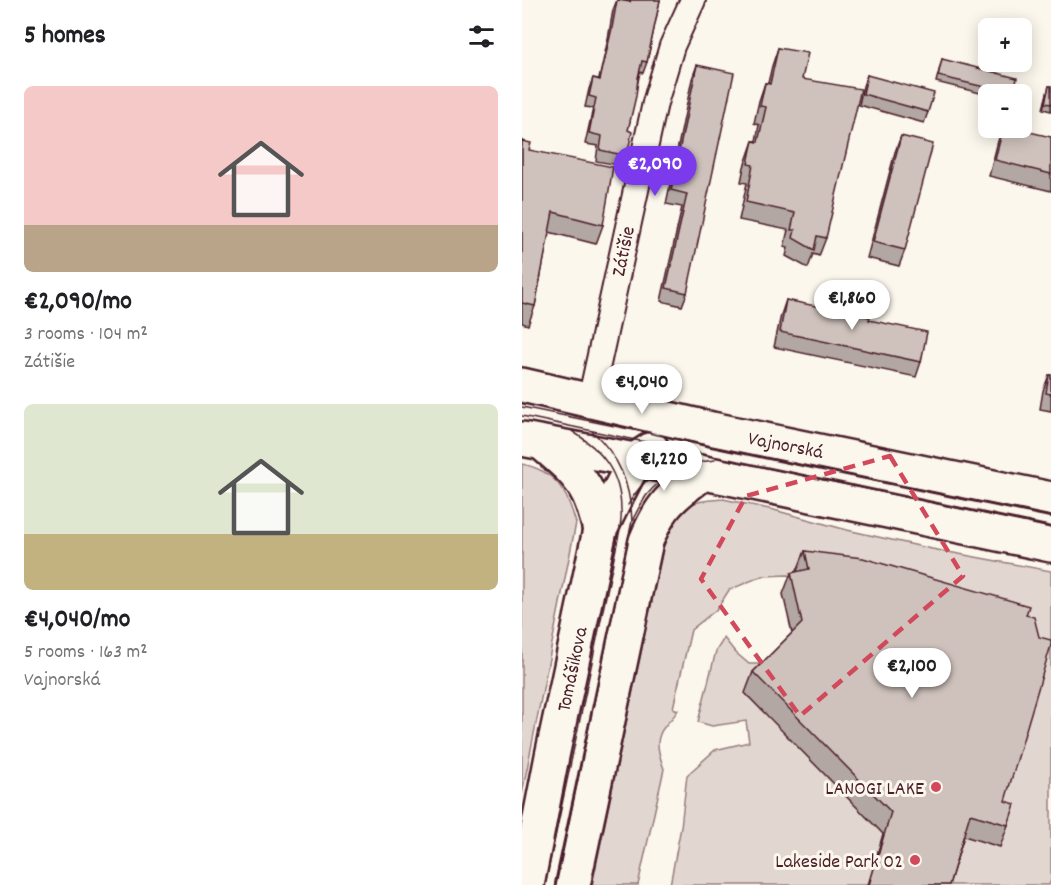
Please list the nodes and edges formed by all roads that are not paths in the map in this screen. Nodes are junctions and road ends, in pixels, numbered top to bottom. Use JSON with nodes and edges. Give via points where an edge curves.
{"nodes":[{"id":1,"x":693,"y":0,"type":"edge"},
{"id":2,"x":522,"y":386,"type":"edge"},
{"id":3,"x":596,"y":403,"type":"junction"},
{"id":4,"x":712,"y":429,"type":"junction"},
{"id":5,"x":532,"y":441,"type":"edge"},
{"id":6,"x":635,"y":460,"type":"junction"},
{"id":7,"x":703,"y":473,"type":"junction"},
{"id":8,"x":1051,"y":499,"type":"edge"},
{"id":9,"x":600,"y":530,"type":"junction"},
{"id":10,"x":646,"y":541,"type":"junction"},
{"id":11,"x":1051,"y":545,"type":"edge"},
{"id":12,"x":527,"y":885,"type":"edge"},
{"id":13,"x":573,"y":885,"type":"edge"}],
"edges":[{"from":1,"to":3,"type":"street","name":"Zátišie","via":[[672,46],[655,103]]},
{"from":2,"to":3,"type":"main road","name":"Vajnorská"},
{"from":3,"to":4,"type":"main road","name":"Vajnorská"},
{"from":3,"to":6,"type":"main road","via":[[608,408]]},
{"from":4,"to":6,"type":"main road","name":"Tomášikova","via":[[676,434]]},
{"from":4,"to":8,"type":"main road","name":"Vajnorská"},
{"from":5,"to":6,"type":"main road"},
{"from":5,"to":9,"type":"main road","via":[[567,465],[582,483]]},
{"from":6,"to":7,"type":"main road"},
{"from":6,"to":9,"type":"main road","name":"Tomášikova"},
{"from":6,"to":10,"type":"main road","via":[[643,483]]},
{"from":7,"to":10,"type":"main road","via":[[664,507]]},
{"from":7,"to":11,"type":"main road"},
{"from":9,"to":12,"type":"main road","name":"Tomášikova"},
{"from":10,"to":13,"type":"main road"}]}
